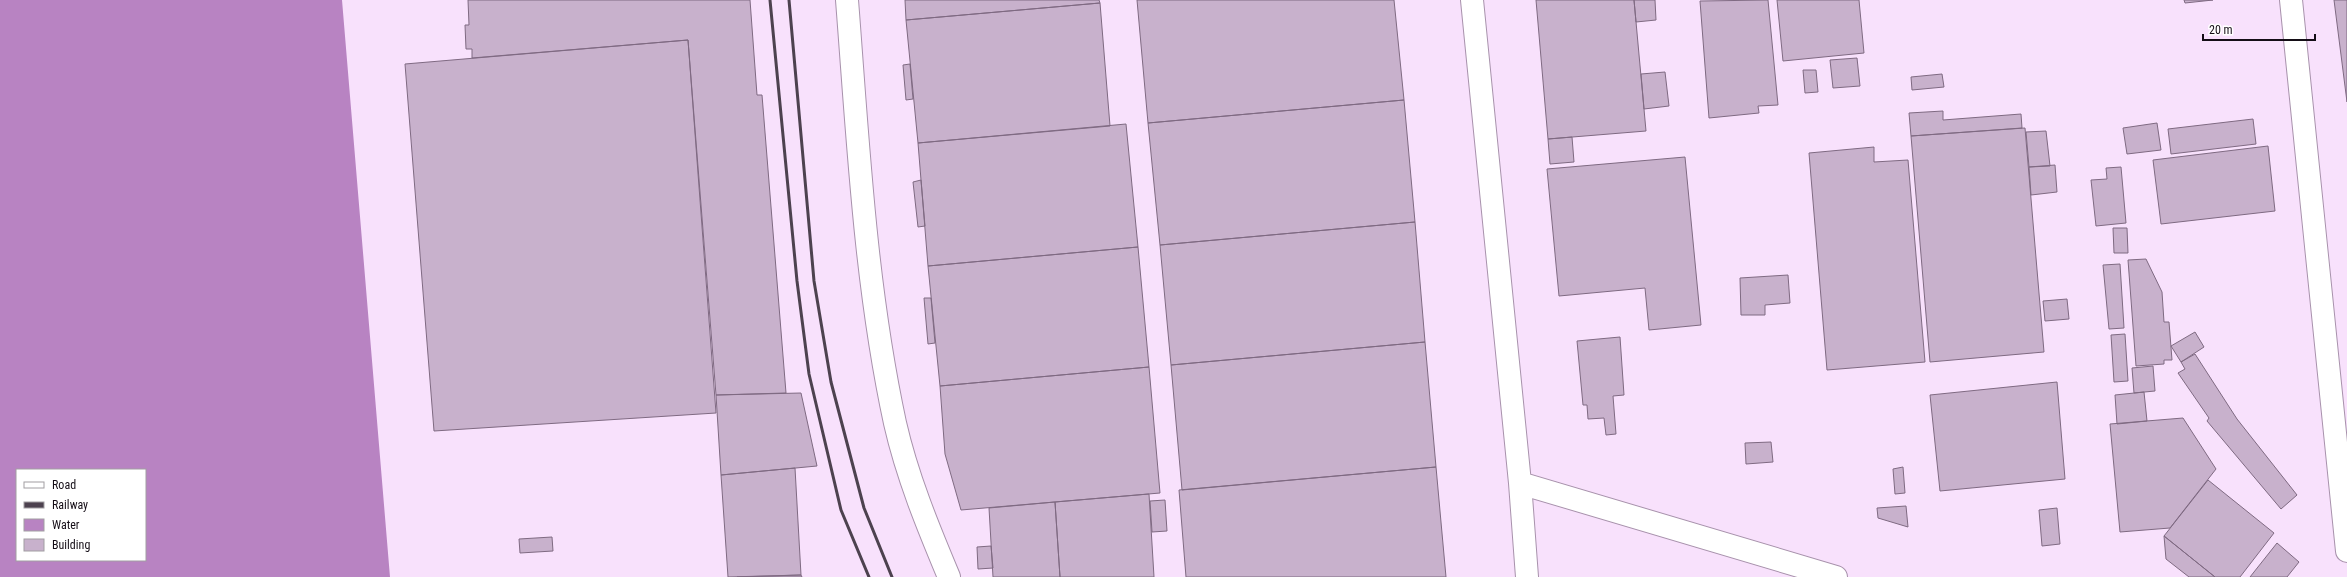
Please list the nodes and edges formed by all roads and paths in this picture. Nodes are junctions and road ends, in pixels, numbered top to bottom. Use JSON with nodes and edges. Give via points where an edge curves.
{"nodes":[{"id":1,"x":848,"y":0,"type":"edge"},
{"id":2,"x":1472,"y":0,"type":"edge"},
{"id":3,"x":2291,"y":0,"type":"edge"},
{"id":4,"x":1520,"y":483,"type":"junction"},
{"id":5,"x":2347,"y":551,"type":"edge"},
{"id":6,"x":949,"y":577,"type":"edge"},
{"id":7,"x":1527,"y":577,"type":"edge"},
{"id":8,"x":1836,"y":577,"type":"edge"}],
"edges":[{"from":1,"to":6,"type":"street","via":[[863,208],[892,402],[896,424],[925,520]]},
{"from":2,"to":4,"type":"street"},
{"from":3,"to":5,"type":"street"},
{"from":4,"to":7,"type":"street"},
{"from":4,"to":8,"type":"street"}]}
